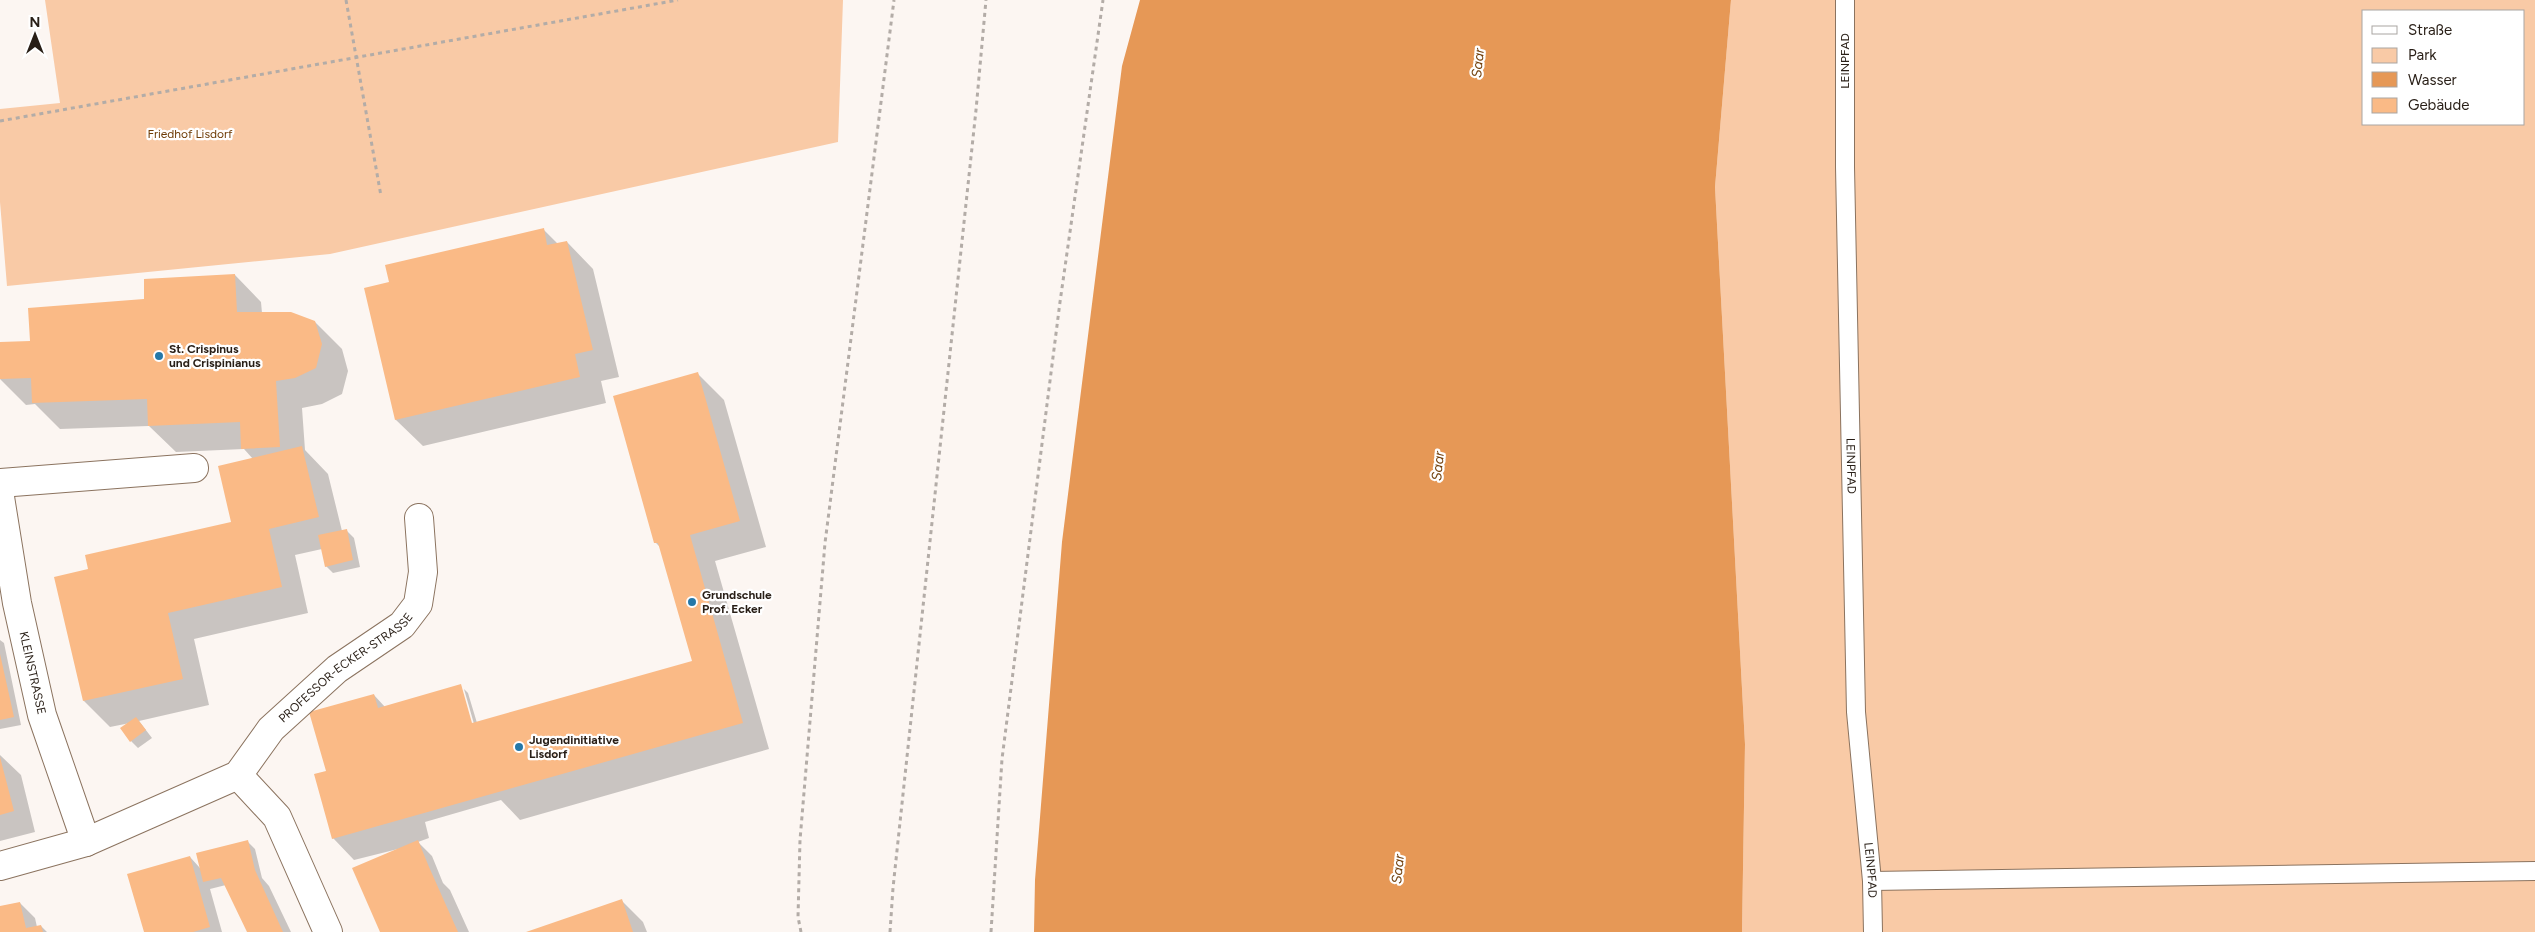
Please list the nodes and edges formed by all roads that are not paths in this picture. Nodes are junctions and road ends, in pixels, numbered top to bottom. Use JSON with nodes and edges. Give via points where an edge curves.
{"nodes":[{"id":1,"x":1845,"y":0,"type":"edge"},
{"id":2,"x":194,"y":468,"type":"dead end"},
{"id":3,"x":0,"y":483,"type":"edge"},
{"id":4,"x":0,"y":497,"type":"edge"},
{"id":5,"x":420,"y":518,"type":"dead end"},
{"id":6,"x":238,"y":775,"type":"junction"},
{"id":7,"x":86,"y":842,"type":"junction"},
{"id":8,"x":0,"y":866,"type":"edge"},
{"id":9,"x":2535,"y":871,"type":"edge"},
{"id":10,"x":1872,"y":880,"type":"junction"},
{"id":11,"x":328,"y":932,"type":"edge"},
{"id":12,"x":1873,"y":932,"type":"edge"}],
"edges":[{"from":1,"to":10,"type":"lane","name":"LEINPFAD","via":[[1845,167],[1856,712]]},
{"from":2,"to":3,"type":"street"},
{"from":4,"to":7,"type":"street","name":"KLEINSTRASSE","via":[[16,604],[42,715]]},
{"from":5,"to":6,"type":"street","name":"PROFESSOR-ECKER-STRASSE","via":[[423,572],[418,604],[402,626],[337,669],[271,729]]},
{"from":6,"to":7,"type":"street"},
{"from":6,"to":11,"type":"street","via":[[277,817]]},
{"from":7,"to":8,"type":"street"},
{"from":9,"to":10,"type":"lane"},
{"from":10,"to":12,"type":"lane","name":"LEINPFAD"}]}
